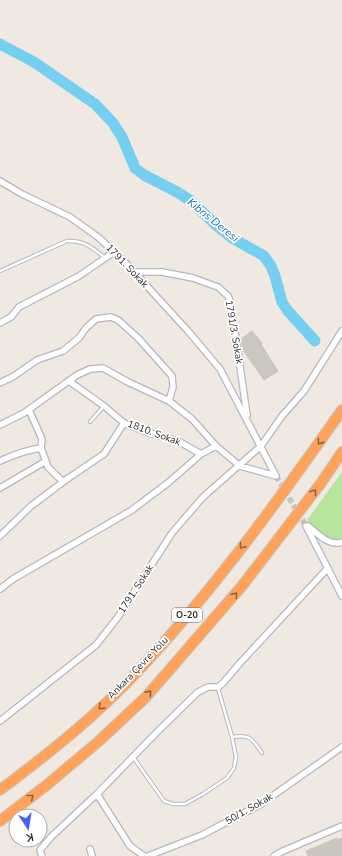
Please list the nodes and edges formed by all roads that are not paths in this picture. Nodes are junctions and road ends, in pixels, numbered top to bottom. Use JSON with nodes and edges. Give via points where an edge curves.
{"nodes":[{"id":1,"x":0,"y":182,"type":"edge"},
{"id":2,"x":114,"y":252,"type":"junction"},
{"id":3,"x":106,"y":258,"type":"junction"},
{"id":4,"x":0,"y":271,"type":"edge"},
{"id":5,"x":134,"y":272,"type":"junction"},
{"id":6,"x":0,"y":323,"type":"edge"},
{"id":7,"x":342,"y":331,"type":"edge"},
{"id":8,"x":69,"y":381,"type":"junction"},
{"id":9,"x":0,"y":383,"type":"edge"},
{"id":10,"x":169,"y":400,"type":"junction"},
{"id":11,"x":104,"y":406,"type":"junction"},
{"id":12,"x":29,"y":410,"type":"junction"},
{"id":13,"x":342,"y":410,"type":"edge"},
{"id":14,"x":247,"y":420,"type":"junction"},
{"id":15,"x":90,"y":422,"type":"dead end"},
{"id":16,"x":124,"y":423,"type":"junction"},
{"id":17,"x":0,"y":425,"type":"edge"},
{"id":18,"x":216,"y":446,"type":"junction"},
{"id":19,"x":261,"y":446,"type":"junction"},
{"id":20,"x":41,"y":448,"type":"junction"},
{"id":21,"x":342,"y":452,"type":"edge"},
{"id":22,"x":201,"y":454,"type":"junction"},
{"id":23,"x":0,"y":461,"type":"edge"},
{"id":24,"x":46,"y":461,"type":"junction"},
{"id":25,"x":240,"y":466,"type":"junction"},
{"id":26,"x":63,"y":482,"type":"junction"},
{"id":27,"x":0,"y":488,"type":"edge"},
{"id":28,"x":0,"y":536,"type":"edge"},
{"id":29,"x":342,"y":542,"type":"edge"},
{"id":30,"x":328,"y":569,"type":"junction"},
{"id":31,"x":0,"y":589,"type":"edge"},
{"id":32,"x":342,"y":596,"type":"edge"},
{"id":33,"x":218,"y":687,"type":"junction"},
{"id":34,"x":0,"y":721,"type":"edge"},
{"id":35,"x":232,"y":737,"type":"junction"},
{"id":36,"x":342,"y":747,"type":"edge"},
{"id":37,"x":262,"y":753,"type":"dead end"},
{"id":38,"x":133,"y":757,"type":"junction"},
{"id":39,"x":0,"y":790,"type":"edge"},
{"id":40,"x":97,"y":794,"type":"junction"},
{"id":41,"x":0,"y":821,"type":"edge"},
{"id":42,"x":342,"y":826,"type":"edge"},
{"id":43,"x":90,"y":849,"type":"dead end"},
{"id":44,"x":42,"y":856,"type":"edge"},
{"id":45,"x":92,"y":856,"type":"edge"},
{"id":46,"x":144,"y":856,"type":"edge"},
{"id":47,"x":148,"y":856,"type":"edge"},
{"id":48,"x":274,"y":856,"type":"edge"}],
"edges":[{"from":1,"to":2,"type":"street","name":"1791. Sokak","via":[[70,217]]},
{"from":2,"to":3,"type":"street"},
{"from":2,"to":5,"type":"street","name":"1791. Sokak"},
{"from":3,"to":4,"type":"lane","via":[[87,244],[67,241]]},
{"from":3,"to":6,"type":"street","via":[[79,276],[19,307]]},
{"from":5,"to":14,"type":"street","name":"1791. Sokak","via":[[220,369]]},
{"from":5,"to":14,"type":"street","name":"1791/3. Sokak","via":[[162,272],[193,278],[218,287],[228,296]]},
{"from":7,"to":19,"type":"street","via":[[304,391]]},
{"from":8,"to":10,"type":"street","via":[[90,369],[103,368]]},
{"from":8,"to":11,"type":"street","name":"1810. Sokak"},
{"from":8,"to":12,"type":"street"},
{"from":9,"to":10,"type":"street","via":[[37,360],[63,351],[96,319],[111,317],[138,338],[172,376],[174,387]]},
{"from":10,"to":18,"type":"street","via":[[192,419]]},
{"from":11,"to":15,"type":"lane"},
{"from":11,"to":16,"type":"street","name":"1810. Sokak"},
{"from":12,"to":17,"type":"street"},
{"from":12,"to":20,"type":"street","via":[[42,439]]},
{"from":13,"to":39,"type":"highway","name":"Ankara Çevre Yolu","number":"O-20","one_way":true,"via":[[257,528],[180,623],[136,672],[44,758]]},
{"from":14,"to":19,"type":"street","name":"1791. Sokak"},
{"from":16,"to":22,"type":"street","name":"1810. Sokak","via":[[178,441]]},
{"from":16,"to":26,"type":"street","via":[[104,454]]},
{"from":18,"to":22,"type":"street"},
{"from":18,"to":25,"type":"street"},
{"from":19,"to":25,"type":"street","name":"1791. Sokak"},
{"from":19,"to":25,"type":"street","name":"1791. Sokak","via":[[276,476]]},
{"from":20,"to":23,"type":"street","via":[[31,449]]},
{"from":20,"to":24,"type":"street"},
{"from":41,"to":21,"type":"highway","number":"O-20","one_way":true,"via":[[99,741],[146,697],[242,586]]},
{"from":22,"to":31,"type":"street","via":[[170,482],[132,510]]},
{"from":24,"to":26,"type":"street","via":[[48,467]]},
{"from":24,"to":27,"type":"street"},
{"from":25,"to":34,"type":"street","name":"1791. Sokak","via":[[203,498],[172,533],[118,617],[96,645]]},
{"from":26,"to":28,"type":"street","via":[[31,506]]},
{"from":29,"to":30,"type":"street","via":[[328,541],[306,526]]},
{"from":30,"to":32,"type":"street"},
{"from":30,"to":33,"type":"street"},
{"from":33,"to":35,"type":"lane"},
{"from":33,"to":38,"type":"street","via":[[208,687],[198,692]]},
{"from":35,"to":37,"type":"lane","via":[[249,738]]},
{"from":35,"to":38,"type":"lane","via":[[236,757],[227,778],[184,804],[164,801]]},
{"from":36,"to":47,"type":"street","name":"50/1. Sokak","via":[[261,804],[202,835]]},
{"from":38,"to":40,"type":"street"},
{"from":40,"to":44,"type":"street","via":[[52,836],[40,850]]},
{"from":40,"to":46,"type":"street","via":[[130,846]]},
{"from":42,"to":48,"type":"street"},
{"from":43,"to":45,"type":"street"}]}
